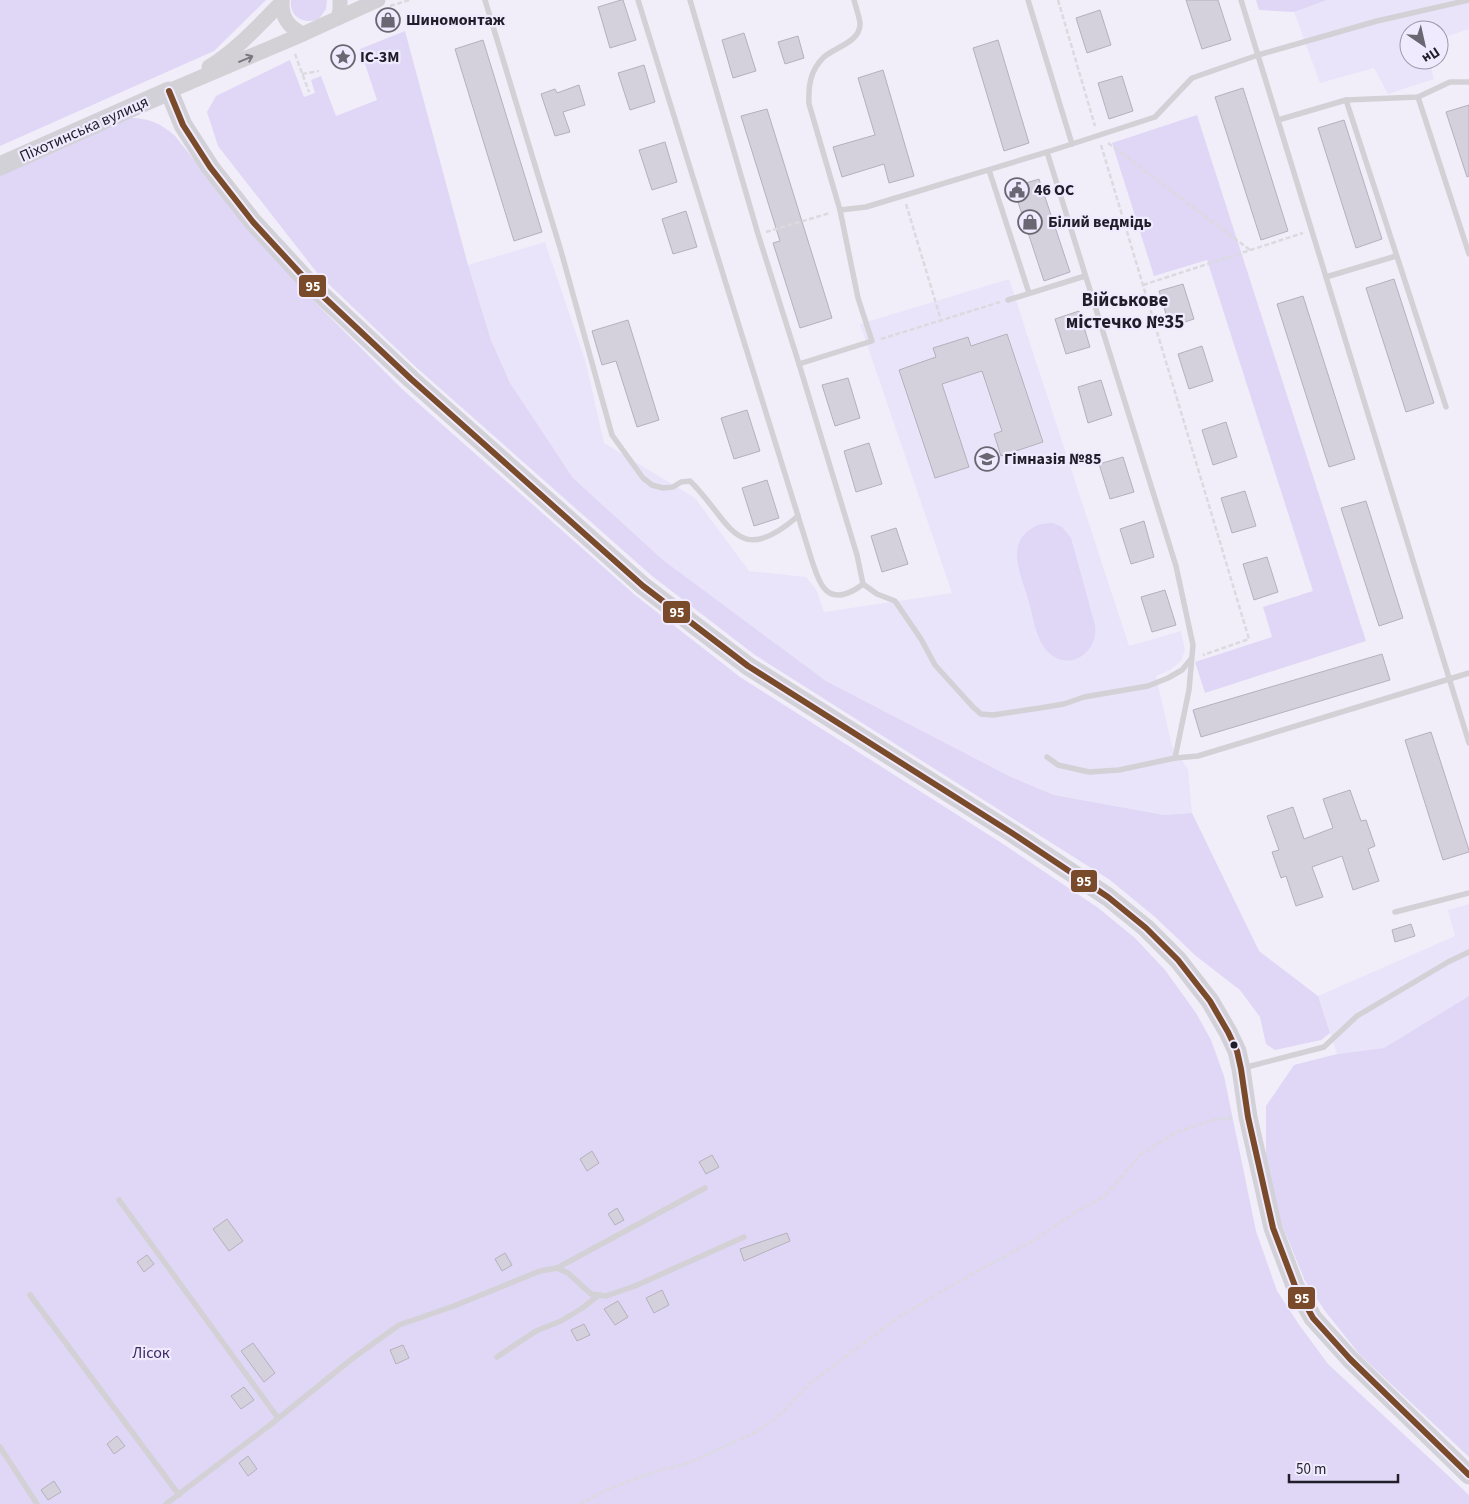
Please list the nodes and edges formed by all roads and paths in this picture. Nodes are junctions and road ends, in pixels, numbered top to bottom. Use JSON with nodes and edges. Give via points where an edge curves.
{"nodes":[{"id":1,"x":340,"y":0,"type":"edge"},
{"id":2,"x":378,"y":0,"type":"edge"},
{"id":3,"x":485,"y":0,"type":"edge"},
{"id":4,"x":638,"y":0,"type":"edge"},
{"id":5,"x":690,"y":0,"type":"edge"},
{"id":6,"x":854,"y":0,"type":"edge"},
{"id":7,"x":1028,"y":0,"type":"edge"},
{"id":8,"x":1058,"y":0,"type":"edge"},
{"id":9,"x":1241,"y":0,"type":"edge"},
{"id":10,"x":1469,"y":0,"type":"edge"},
{"id":11,"x":282,"y":1,"type":"edge"},
{"id":12,"x":338,"y":18,"type":"junction"},
{"id":13,"x":303,"y":34,"type":"junction"},
{"id":14,"x":296,"y":54,"type":"dead end"},
{"id":15,"x":1258,"y":55,"type":"junction"},
{"id":16,"x":319,"y":71,"type":"dead end"},
{"id":17,"x":302,"y":74,"type":"junction"},
{"id":18,"x":1469,"y":82,"type":"edge"},
{"id":19,"x":169,"y":91,"type":"junction"},
{"id":20,"x":309,"y":92,"type":"dead end"},
{"id":21,"x":1418,"y":97,"type":"junction"},
{"id":22,"x":1346,"y":100,"type":"junction"},
{"id":23,"x":1278,"y":120,"type":"junction"},
{"id":24,"x":1098,"y":135,"type":"junction"},
{"id":25,"x":1072,"y":144,"type":"junction"},
{"id":26,"x":1047,"y":152,"type":"junction"},
{"id":27,"x":0,"y":166,"type":"edge"},
{"id":28,"x":989,"y":170,"type":"junction"},
{"id":29,"x":904,"y":196,"type":"junction"},
{"id":30,"x":840,"y":210,"type":"junction"},
{"id":31,"x":1312,"y":230,"type":"junction"},
{"id":32,"x":758,"y":234,"type":"junction"},
{"id":33,"x":1250,"y":250,"type":"junction"},
{"id":34,"x":1469,"y":254,"type":"edge"},
{"id":35,"x":1396,"y":256,"type":"junction"},
{"id":36,"x":1086,"y":276,"type":"junction"},
{"id":37,"x":1326,"y":277,"type":"junction"},
{"id":38,"x":1143,"y":285,"type":"junction"},
{"id":39,"x":1029,"y":293,"type":"junction"},
{"id":40,"x":1008,"y":300,"type":"joint"},
{"id":41,"x":942,"y":320,"type":"junction"},
{"id":42,"x":872,"y":341,"type":"junction"},
{"id":43,"x":799,"y":364,"type":"junction"},
{"id":44,"x":1446,"y":407,"type":"dead end"},
{"id":45,"x":798,"y":516,"type":"junction"},
{"id":46,"x":864,"y":584,"type":"junction"},
{"id":47,"x":1191,"y":659,"type":"junction"},
{"id":48,"x":1469,"y":673,"type":"edge"},
{"id":49,"x":1449,"y":679,"type":"junction"},
{"id":50,"x":1469,"y":743,"type":"edge"},
{"id":51,"x":1048,"y":757,"type":"dead end"},
{"id":52,"x":1174,"y":758,"type":"junction"},
{"id":53,"x":1469,"y":893,"type":"edge"},
{"id":54,"x":1395,"y":912,"type":"dead end"},
{"id":55,"x":1469,"y":952,"type":"edge"},
{"id":56,"x":1241,"y":1069,"type":"junction"},
{"id":57,"x":1248,"y":1117,"type":"junction"},
{"id":58,"x":705,"y":1188,"type":"dead end"},
{"id":59,"x":119,"y":1200,"type":"dead end"},
{"id":60,"x":744,"y":1237,"type":"dead end"},
{"id":61,"x":557,"y":1268,"type":"junction"},
{"id":62,"x":30,"y":1295,"type":"dead end"},
{"id":63,"x":599,"y":1295,"type":"junction"},
{"id":64,"x":497,"y":1357,"type":"dead end"},
{"id":65,"x":278,"y":1418,"type":"junction"},
{"id":66,"x":0,"y":1447,"type":"edge"},
{"id":67,"x":1469,"y":1475,"type":"edge"},
{"id":68,"x":179,"y":1495,"type":"junction"},
{"id":69,"x":37,"y":1504,"type":"edge"},
{"id":70,"x":166,"y":1504,"type":"edge"},
{"id":71,"x":579,"y":1504,"type":"edge"}],
"edges":[{"from":1,"to":12,"type":"street"},
{"from":2,"to":12,"type":"street"},
{"from":3,"to":45,"type":"lane","via":[[561,251],[612,435],[643,478],[652,485],[673,487],[690,481],[733,533],[750,541],[776,534]]},
{"from":4,"to":45,"type":"lane"},
{"from":5,"to":32,"type":"lane"},
{"from":6,"to":30,"type":"lane","via":[[860,24],[857,34],[824,57],[813,72],[808,88]]},
{"from":7,"to":25,"type":"lane"},
{"from":8,"to":24,"type":"path"},
{"from":9,"to":15,"type":"lane"},
{"from":10,"to":15,"type":"lane","via":[[1377,21]]},
{"from":11,"to":13,"type":"street","via":[[286,22]]},
{"from":11,"to":19,"type":"street","via":[[223,58]]},
{"from":12,"to":13,"type":"street"},
{"from":19,"to":13,"type":"street","one_way":true},
{"from":14,"to":17,"type":"path"},
{"from":15,"to":23,"type":"lane"},
{"from":15,"to":24,"type":"lane","via":[[1192,78],[1155,117]]},
{"from":16,"to":17,"type":"path"},
{"from":17,"to":20,"type":"path"},
{"from":18,"to":21,"type":"lane","via":[[1450,82]]},
{"from":19,"to":27,"type":"main road","name":"Піхотинська вулиця"},
{"from":19,"to":56,"type":"main road","via":[[183,125],[210,167],[253,222],[311,285],[411,379],[643,586],[748,666],[1012,832],[1146,928],[1178,960],[1210,1001],[1234,1044]]},
{"from":21,"to":22,"type":"lane"},
{"from":21,"to":34,"type":"lane"},
{"from":22,"to":23,"type":"lane"},
{"from":22,"to":35,"type":"lane"},
{"from":23,"to":31,"type":"lane"},
{"from":24,"to":25,"type":"lane"},
{"from":24,"to":33,"type":"path"},
{"from":24,"to":38,"type":"path"},
{"from":25,"to":26,"type":"lane"},
{"from":26,"to":28,"type":"lane"},
{"from":26,"to":36,"type":"lane"},
{"from":28,"to":29,"type":"lane"},
{"from":28,"to":39,"type":"lane"},
{"from":29,"to":30,"type":"lane","via":[[866,207]]},
{"from":29,"to":41,"type":"path"},
{"from":30,"to":32,"type":"path"},
{"from":30,"to":42,"type":"lane","via":[[858,298]]},
{"from":31,"to":33,"type":"path"},
{"from":31,"to":37,"type":"lane"},
{"from":32,"to":43,"type":"lane"},
{"from":33,"to":38,"type":"path"},
{"from":35,"to":37,"type":"lane"},
{"from":35,"to":44,"type":"lane"},
{"from":36,"to":39,"type":"lane"},
{"from":36,"to":47,"type":"lane","via":[[1176,566],[1193,645]]},
{"from":37,"to":49,"type":"lane"},
{"from":38,"to":47,"type":"path","via":[[1249,638]]},
{"from":39,"to":40,"type":"lane"},
{"from":40,"to":41,"type":"path"},
{"from":41,"to":42,"type":"path"},
{"from":42,"to":43,"type":"lane"},
{"from":43,"to":46,"type":"lane"},
{"from":45,"to":46,"type":"lane","via":[[824,588],[841,595]]},
{"from":46,"to":47,"type":"lane","via":[[877,594],[895,601],[935,665],[981,714],[1064,704],[1084,697],[1148,686],[1182,670]]},
{"from":47,"to":52,"type":"lane","via":[[1189,690]]},
{"from":48,"to":49,"type":"lane"},
{"from":49,"to":50,"type":"lane"},
{"from":49,"to":52,"type":"lane","via":[[1198,756]]},
{"from":51,"to":52,"type":"lane","via":[[1058,765],[1089,772],[1118,770]]},
{"from":53,"to":54,"type":"lane"},
{"from":55,"to":56,"type":"lane","via":[[1357,1016],[1324,1047]]},
{"from":56,"to":57,"type":"main road"},
{"from":57,"to":67,"type":"main road","via":[[1272,1228],[1295,1286],[1313,1318],[1350,1359]]},
{"from":57,"to":71,"type":"path","via":[[1214,1120],[1178,1132],[1140,1155],[1104,1197],[896,1319],[808,1385],[758,1431],[689,1463],[651,1473]]},
{"from":58,"to":61,"type":"lane"},
{"from":59,"to":65,"type":"lane"},
{"from":60,"to":63,"type":"lane","via":[[635,1286],[606,1296]]},
{"from":61,"to":63,"type":"lane","via":[[591,1294]]},
{"from":61,"to":65,"type":"lane","via":[[540,1271],[399,1325]]},
{"from":62,"to":68,"type":"lane"},
{"from":63,"to":64,"type":"lane","via":[[582,1309],[536,1331]]},
{"from":65,"to":68,"type":"lane"},
{"from":66,"to":69,"type":"lane"},
{"from":68,"to":70,"type":"lane"}]}
